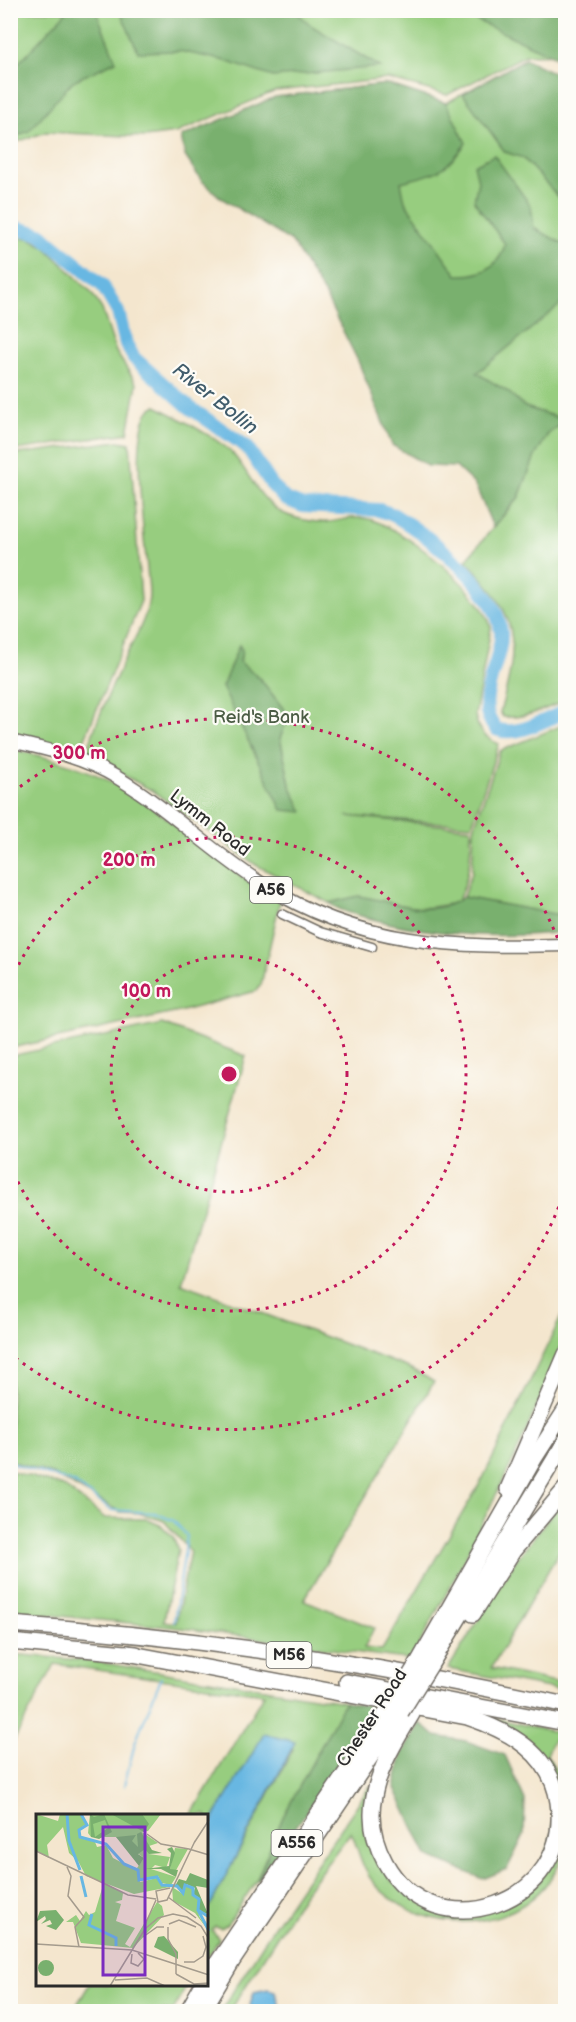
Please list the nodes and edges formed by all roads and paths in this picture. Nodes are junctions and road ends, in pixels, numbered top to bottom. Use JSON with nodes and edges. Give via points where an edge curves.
{"nodes":[{"id":1,"x":10,"y":741,"type":"edge"},
{"id":2,"x":282,"y":914,"type":"dead end"},
{"id":3,"x":566,"y":945,"type":"edge"},
{"id":4,"x":372,"y":947,"type":"dead end"},
{"id":5,"x":566,"y":1354,"type":"edge"},
{"id":6,"x":566,"y":1409,"type":"edge"},
{"id":7,"x":566,"y":1440,"type":"edge"},
{"id":8,"x":566,"y":1488,"type":"edge"},
{"id":9,"x":502,"y":1515,"type":"junction"},
{"id":10,"x":10,"y":1623,"type":"edge"},
{"id":11,"x":10,"y":1642,"type":"edge"},
{"id":12,"x":127,"y":1653,"type":"junction"},
{"id":13,"x":430,"y":1664,"type":"junction"},
{"id":14,"x":566,"y":1705,"type":"edge"},
{"id":15,"x":402,"y":1715,"type":"junction"},
{"id":16,"x":566,"y":1724,"type":"edge"},
{"id":17,"x":208,"y":1977,"type":"edge"},
{"id":18,"x":202,"y":1986,"type":"edge"},
{"id":19,"x":187,"y":2012,"type":"edge"},
{"id":20,"x":202,"y":2012,"type":"edge"}],
"edges":[{"from":1,"to":3,"type":"main road","name":"Lymm Road","number":"A56","via":[[61,754],[117,777],[265,886],[340,923],[430,944]]},
{"from":2,"to":4,"type":"street","via":[[328,935]]},
{"from":5,"to":9,"type":"highway","via":[[507,1489]]},
{"from":6,"to":9,"type":"highway","name":"Chester Road"},
{"from":7,"to":13,"type":"highway","name":"Chester Road","number":"A556"},
{"from":8,"to":13,"type":"highway","number":"A556","via":[[513,1551]]},
{"from":9,"to":13,"type":"highway","name":"Chester Road","number":"A556"},
{"from":10,"to":14,"type":"highway","number":"M56","via":[[233,1647]]},
{"from":11,"to":12,"type":"highway","number":"M56"},
{"from":12,"to":15,"type":"highway","via":[[467,1717],[519,1740],[540,1760],[553,1784],[559,1811],[552,1853],[523,1891],[483,1909],[446,1908],[412,1893],[387,1867],[374,1836],[372,1805]]},
{"from":12,"to":16,"type":"highway","number":"M56","via":[[305,1676]]},
{"from":13,"to":15,"type":"highway","number":"A556"},
{"from":13,"to":15,"type":"highway","name":"Chester Road","number":"A556","bridge":true},
{"from":15,"to":17,"type":"highway","name":"Chester Road","number":"A556"},
{"from":15,"to":20,"type":"highway","name":"Chester Road","number":"A556","via":[[233,1960]]},
{"from":18,"to":19,"type":"highway"}]}
